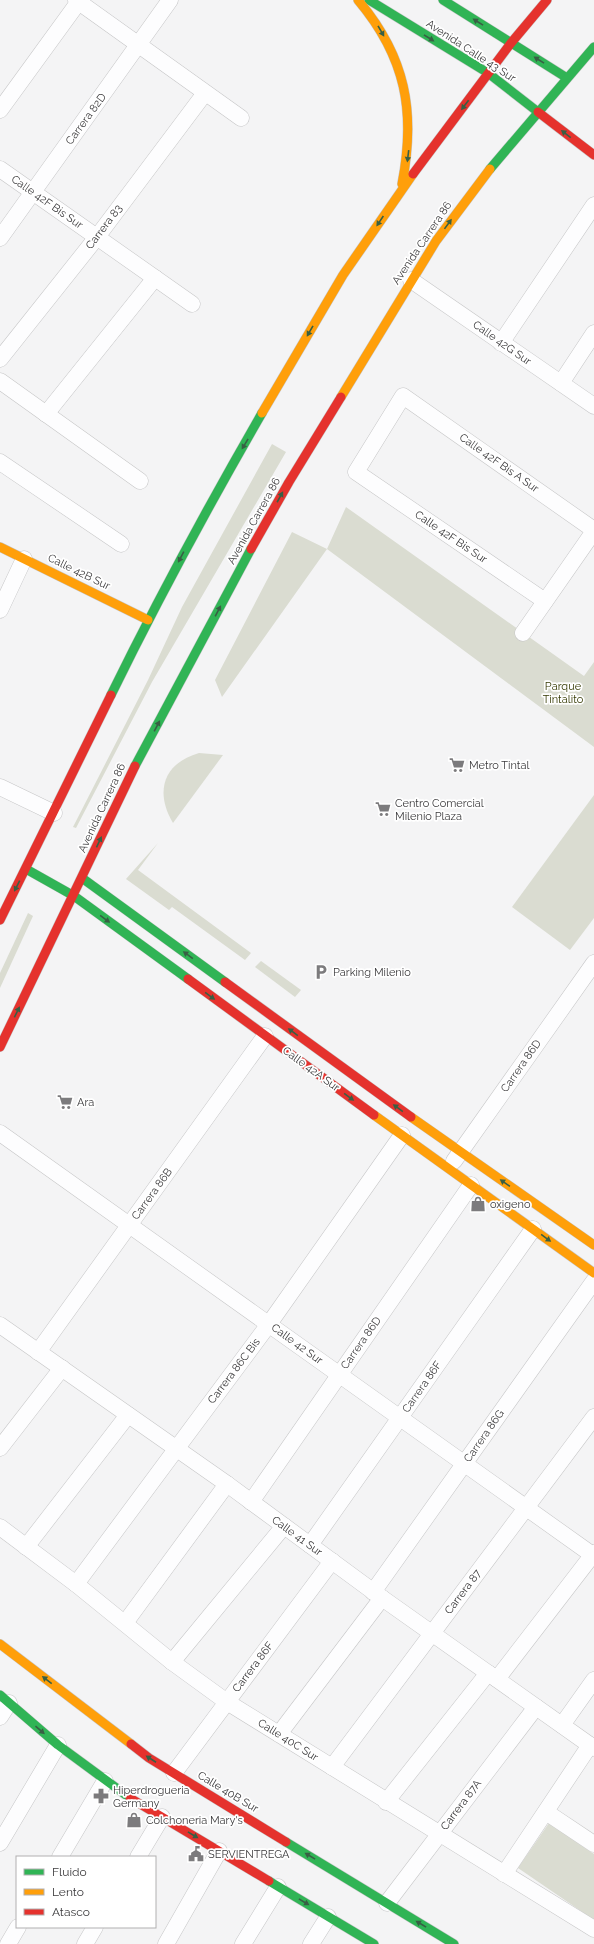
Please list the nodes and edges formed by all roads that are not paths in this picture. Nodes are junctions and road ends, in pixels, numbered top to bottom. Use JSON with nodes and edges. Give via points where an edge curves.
{"nodes":[{"id":1,"x":170,"y":0,"type":"edge"},
{"id":2,"x":358,"y":0,"type":"edge"},
{"id":3,"x":386,"y":0,"type":"edge"},
{"id":4,"x":443,"y":0,"type":"edge"},
{"id":5,"x":547,"y":0,"type":"edge"},
{"id":6,"x":78,"y":1,"type":"edge"},
{"id":7,"x":370,"y":1,"type":"edge"},
{"id":8,"x":511,"y":43,"type":"junction"},
{"id":9,"x":139,"y":46,"type":"junction"},
{"id":10,"x":594,"y":47,"type":"edge"},
{"id":11,"x":488,"y":73,"type":"junction"},
{"id":12,"x":567,"y":78,"type":"junction"},
{"id":13,"x":205,"y":93,"type":"junction"},
{"id":14,"x":0,"y":110,"type":"edge"},
{"id":15,"x":538,"y":112,"type":"junction"},
{"id":16,"x":241,"y":118,"type":"dead end"},
{"id":17,"x":594,"y":155,"type":"edge"},
{"id":18,"x":0,"y":168,"type":"edge"},
{"id":19,"x":401,"y":189,"type":"junction"},
{"id":20,"x":33,"y":192,"type":"junction"},
{"id":21,"x":594,"y":205,"type":"edge"},
{"id":22,"x":97,"y":237,"type":"junction"},
{"id":23,"x":0,"y":238,"type":"edge"},
{"id":24,"x":155,"y":278,"type":"junction"},
{"id":25,"x":411,"y":280,"type":"junction"},
{"id":26,"x":192,"y":304,"type":"dead end"},
{"id":27,"x":594,"y":333,"type":"edge"},
{"id":28,"x":501,"y":343,"type":"junction"},
{"id":29,"x":0,"y":359,"type":"edge"},
{"id":30,"x":0,"y":381,"type":"edge"},
{"id":31,"x":561,"y":384,"type":"junction"},
{"id":32,"x":403,"y":396,"type":"joint"},
{"id":33,"x":594,"y":406,"type":"edge"},
{"id":34,"x":46,"y":414,"type":"junction"},
{"id":35,"x":0,"y":462,"type":"edge"},
{"id":36,"x":140,"y":481,"type":"dead end"},
{"id":37,"x":594,"y":530,"type":"edge"},
{"id":38,"x":121,"y":544,"type":"dead end"},
{"id":39,"x":0,"y":546,"type":"edge"},
{"id":40,"x":24,"y":558,"type":"junction"},
{"id":41,"x":545,"y":601,"type":"junction"},
{"id":42,"x":0,"y":610,"type":"edge"},
{"id":43,"x":148,"y":620,"type":"junction"},
{"id":44,"x":523,"y":633,"type":"dead end"},
{"id":45,"x":0,"y":788,"type":"edge"},
{"id":46,"x":54,"y":813,"type":"junction"},
{"id":47,"x":26,"y":869,"type":"junction"},
{"id":48,"x":82,"y":878,"type":"junction"},
{"id":49,"x":74,"y":896,"type":"junction"},
{"id":50,"x":0,"y":920,"type":"edge"},
{"id":51,"x":594,"y":963,"type":"edge"},
{"id":52,"x":266,"y":1036,"type":"junction"},
{"id":53,"x":0,"y":1047,"type":"edge"},
{"id":54,"x":0,"y":1133,"type":"edge"},
{"id":55,"x":402,"y":1135,"type":"junction"},
{"id":56,"x":460,"y":1152,"type":"junction"},
{"id":57,"x":448,"y":1169,"type":"junction"},
{"id":58,"x":471,"y":1185,"type":"junction"},
{"id":59,"x":129,"y":1225,"type":"junction"},
{"id":60,"x":533,"y":1229,"type":"junction"},
{"id":61,"x":594,"y":1245,"type":"edge"},
{"id":62,"x":594,"y":1272,"type":"edge"},
{"id":63,"x":594,"y":1281,"type":"edge"},
{"id":64,"x":269,"y":1324,"type":"junction"},
{"id":65,"x":0,"y":1325,"type":"edge"},
{"id":66,"x":38,"y":1352,"type":"junction"},
{"id":67,"x":62,"y":1368,"type":"junction"},
{"id":68,"x":339,"y":1374,"type":"junction"},
{"id":69,"x":128,"y":1415,"type":"junction"},
{"id":70,"x":594,"y":1417,"type":"edge"},
{"id":71,"x":400,"y":1418,"type":"junction"},
{"id":72,"x":0,"y":1448,"type":"edge"},
{"id":73,"x":176,"y":1448,"type":"junction"},
{"id":74,"x":464,"y":1464,"type":"junction"},
{"id":75,"x":227,"y":1484,"type":"junction"},
{"id":76,"x":251,"y":1502,"type":"junction"},
{"id":77,"x":526,"y":1508,"type":"junction"},
{"id":78,"x":284,"y":1526,"type":"junction"},
{"id":79,"x":0,"y":1527,"type":"edge"},
{"id":80,"x":310,"y":1545,"type":"junction"},
{"id":81,"x":26,"y":1547,"type":"junction"},
{"id":82,"x":593,"y":1555,"type":"edge"},
{"id":83,"x":332,"y":1561,"type":"junction"},
{"id":84,"x":76,"y":1584,"type":"junction"},
{"id":85,"x":377,"y":1595,"type":"junction"},
{"id":86,"x":125,"y":1624,"type":"junction"},
{"id":87,"x":432,"y":1633,"type":"junction"},
{"id":88,"x":0,"y":1644,"type":"edge"},
{"id":89,"x":172,"y":1662,"type":"junction"},
{"id":90,"x":493,"y":1676,"type":"junction"},
{"id":91,"x":594,"y":1680,"type":"edge"},
{"id":92,"x":4,"y":1699,"type":"edge"},
{"id":93,"x":227,"y":1702,"type":"junction"},
{"id":94,"x":536,"y":1707,"type":"junction"},
{"id":95,"x":0,"y":1717,"type":"edge"},
{"id":96,"x":562,"y":1725,"type":"junction"},
{"id":97,"x":279,"y":1734,"type":"junction"},
{"id":98,"x":58,"y":1745,"type":"junction"},
{"id":99,"x":592,"y":1746,"type":"edge"},
{"id":100,"x":332,"y":1767,"type":"junction"},
{"id":101,"x":174,"y":1773,"type":"junction"},
{"id":102,"x":105,"y":1781,"type":"junction"},
{"id":103,"x":386,"y":1802,"type":"junction"},
{"id":104,"x":546,"y":1812,"type":"junction"},
{"id":105,"x":162,"y":1817,"type":"junction"},
{"id":106,"x":439,"y":1834,"type":"junction"},
{"id":107,"x":0,"y":1843,"type":"edge"},
{"id":108,"x":594,"y":1844,"type":"edge"},
{"id":109,"x":219,"y":1851,"type":"junction"},
{"id":110,"x":61,"y":1856,"type":"edge"},
{"id":111,"x":139,"y":1856,"type":"edge"},
{"id":112,"x":504,"y":1874,"type":"junction"},
{"id":113,"x":278,"y":1887,"type":"junction"},
{"id":114,"x":387,"y":1903,"type":"junction"},
{"id":115,"x":328,"y":1917,"type":"junction"},
{"id":116,"x":17,"y":1928,"type":"edge"},
{"id":117,"x":94,"y":1928,"type":"edge"},
{"id":118,"x":594,"y":1928,"type":"edge"},
{"id":119,"x":8,"y":1944,"type":"edge"},
{"id":120,"x":85,"y":1944,"type":"edge"},
{"id":121,"x":166,"y":1944,"type":"edge"},
{"id":122,"x":243,"y":1944,"type":"edge"},
{"id":123,"x":311,"y":1944,"type":"edge"},
{"id":124,"x":374,"y":1944,"type":"edge"},
{"id":125,"x":454,"y":1944,"type":"edge"}],
"edges":[{"from":1,"to":9,"type":"street","name":"Carrera 82D"},
{"from":2,"to":19,"type":"main road","one_way":true,"via":[[380,28],[393,55],[408,106],[408,152]]},
{"from":3,"to":7,"type":"main road"},
{"from":8,"to":4,"type":"main road","one_way":true},
{"from":5,"to":8,"type":"main road"},
{"from":6,"to":9,"type":"street"},
{"from":6,"to":14,"type":"street"},
{"from":7,"to":11,"type":"main road","name":"Avenida Calle 43 Sur","one_way":true},
{"from":8,"to":11,"type":"main road"},
{"from":12,"to":8,"type":"main road","one_way":true},
{"from":9,"to":13,"type":"street"},
{"from":9,"to":20,"type":"street","name":"Carrera 82D"},
{"from":10,"to":12,"type":"main road","name":"Avenida Carrera 86"},
{"from":11,"to":15,"type":"main road","name":"Avenida Calle 43 Sur"},
{"from":11,"to":19,"type":"main road","one_way":true},
{"from":12,"to":15,"type":"main road","name":"Avenida Carrera 86"},
{"from":13,"to":16,"type":"street"},
{"from":13,"to":22,"type":"street","name":"Carrera 83"},
{"from":17,"to":15,"type":"main road","name":"Avenida Calle 43 Sur","one_way":true},
{"from":25,"to":15,"type":"main road","name":"Avenida Carrera 86","one_way":true,"via":[[462,204]]},
{"from":18,"to":20,"type":"street","name":"Calle 42F Bis Sur"},
{"from":19,"to":43,"type":"main road","one_way":true,"via":[[343,275],[310,330],[215,494]]},
{"from":20,"to":22,"type":"street","name":"Calle 42F Bis Sur"},
{"from":20,"to":23,"type":"street","name":"Carrera 82D"},
{"from":21,"to":28,"type":"street"},
{"from":22,"to":24,"type":"street","name":"Calle 42F Bis Sur"},
{"from":22,"to":29,"type":"street","name":"Carrera 83"},
{"from":24,"to":26,"type":"street","name":"Calle 42F Bis Sur"},
{"from":24,"to":34,"type":"street"},
{"from":25,"to":28,"type":"street","name":"Calle 42G Sur"},
{"from":48,"to":25,"type":"main road","name":"Avenida Carrera 86","one_way":true,"via":[[135,767],[240,570],[289,482]]},
{"from":27,"to":31,"type":"street"},
{"from":28,"to":31,"type":"street","name":"Calle 42G Sur"},
{"from":30,"to":34,"type":"street"},
{"from":31,"to":33,"type":"street","name":"Calle 42G Sur"},
{"from":32,"to":37,"type":"street","name":"Calle 42F Bis A Sur"},
{"from":32,"to":41,"type":"street","name":"Calle 42F Bis Sur","via":[[356,472]]},
{"from":34,"to":36,"type":"street"},
{"from":35,"to":38,"type":"street"},
{"from":37,"to":41,"type":"street"},
{"from":39,"to":40,"type":"main road","name":"Calle 42B Sur"},
{"from":40,"to":42,"type":"street"},
{"from":40,"to":43,"type":"main road","name":"Calle 42B Sur"},
{"from":41,"to":44,"type":"street"},
{"from":43,"to":46,"type":"main road"},
{"from":45,"to":46,"type":"street"},
{"from":46,"to":47,"type":"main road"},
{"from":47,"to":49,"type":"main road","name":"Calle 42A Sur"},
{"from":47,"to":50,"type":"main road","one_way":true},
{"from":48,"to":49,"type":"main road","name":"Avenida Carrera 86"},
{"from":56,"to":48,"type":"main road","name":"Calle 42A Sur","one_way":true},
{"from":49,"to":52,"type":"main road","name":"Calle 42A Sur","one_way":true},
{"from":53,"to":49,"type":"main road","name":"Avenida Carrera 86","one_way":true},
{"from":51,"to":56,"type":"street","name":"Carrera 86D"},
{"from":52,"to":55,"type":"main road","name":"Calle 42A Sur","one_way":true},
{"from":52,"to":59,"type":"street","name":"Carrera 86B"},
{"from":54,"to":59,"type":"street","name":"Calle 42 Sur"},
{"from":55,"to":57,"type":"main road","name":"Calle 42A Sur"},
{"from":55,"to":64,"type":"street","name":"Carrera 86C Bis"},
{"from":56,"to":57,"type":"street","name":"Carrera 86D"},
{"from":61,"to":56,"type":"main road","name":"Calle 42A Sur","one_way":true},
{"from":57,"to":58,"type":"main road","name":"Calle 42A Sur"},
{"from":58,"to":60,"type":"main road","name":"Calle 42A Sur"},
{"from":58,"to":68,"type":"street","name":"Carrera 86D"},
{"from":59,"to":64,"type":"street","name":"Calle 42 Sur"},
{"from":59,"to":66,"type":"street","name":"Carrera 86B"},
{"from":60,"to":62,"type":"main road","name":"Calle 42A Sur","one_way":true},
{"from":60,"to":71,"type":"street","name":"Carrera 86F"},
{"from":63,"to":74,"type":"street","name":"Carrera 86G"},
{"from":64,"to":68,"type":"street","name":"Calle 42 Sur"},
{"from":64,"to":73,"type":"street","name":"Carrera 86C Bis"},
{"from":65,"to":66,"type":"street","name":"Calle 41 Sur"},
{"from":66,"to":67,"type":"street","name":"Calle 41 Sur"},
{"from":67,"to":69,"type":"street","name":"Calle 41 Sur"},
{"from":67,"to":72,"type":"street"},
{"from":68,"to":71,"type":"street","name":"Calle 42 Sur"},
{"from":68,"to":76,"type":"street","name":"Carrera 86D"},
{"from":69,"to":73,"type":"street","name":"Calle 41 Sur"},
{"from":69,"to":81,"type":"street"},
{"from":70,"to":77,"type":"street","name":"Carrera 87"},
{"from":71,"to":74,"type":"street","name":"Calle 42 Sur"},
{"from":71,"to":80,"type":"street","name":"Carrera 86F"},
{"from":73,"to":75,"type":"street","name":"Calle 41 Sur"},
{"from":73,"to":84,"type":"street","name":"Carrera 86C Bis"},
{"from":74,"to":77,"type":"street","name":"Calle 42 Sur"},
{"from":74,"to":85,"type":"street","name":"Carrera 86G"},
{"from":75,"to":76,"type":"street","name":"Calle 41 Sur"},
{"from":75,"to":86,"type":"street"},
{"from":76,"to":78,"type":"street","name":"Calle 41 Sur"},
{"from":77,"to":82,"type":"street","name":"Calle 42 Sur"},
{"from":77,"to":87,"type":"street","name":"Carrera 87"},
{"from":78,"to":80,"type":"street","name":"Calle 41 Sur"},
{"from":78,"to":89,"type":"street"},
{"from":79,"to":81,"type":"street","name":"Calle 40C Sur"},
{"from":80,"to":83,"type":"street","name":"Calle 41 Sur"},
{"from":81,"to":84,"type":"street","name":"Calle 40C Sur"},
{"from":82,"to":90,"type":"street"},
{"from":83,"to":85,"type":"street","name":"Calle 41 Sur"},
{"from":83,"to":93,"type":"street","name":"Carrera 86F"},
{"from":84,"to":86,"type":"street","name":"Calle 40C Sur"},
{"from":85,"to":87,"type":"street","name":"Calle 41 Sur"},
{"from":85,"to":97,"type":"street","name":"Carrera 86G"},
{"from":86,"to":89,"type":"street","name":"Calle 40C Sur"},
{"from":87,"to":90,"type":"street","name":"Calle 41 Sur"},
{"from":87,"to":100,"type":"street","name":"Carrera 87"},
{"from":101,"to":88,"type":"main road","name":"Calle 40B Sur","one_way":true,"via":[[128,1743]]},
{"from":89,"to":93,"type":"street","name":"Calle 40C Sur"},
{"from":90,"to":94,"type":"street","name":"Calle 41 Sur"},
{"from":90,"to":103,"type":"street"},
{"from":91,"to":96,"type":"street"},
{"from":92,"to":95,"type":"street"},
{"from":92,"to":98,"type":"main road","one_way":true},
{"from":93,"to":97,"type":"street","name":"Calle 40C Sur"},
{"from":93,"to":101,"type":"street","name":"Carrera 86F"},
{"from":94,"to":96,"type":"street","name":"Calle 41 Sur"},
{"from":94,"to":106,"type":"street","name":"Carrera 87A"},
{"from":96,"to":99,"type":"street","name":"Calle 41 Sur"},
{"from":97,"to":100,"type":"street","name":"Calle 40C Sur"},
{"from":98,"to":102,"type":"main road"},
{"from":98,"to":107,"type":"street"},
{"from":99,"to":104,"type":"street"},
{"from":100,"to":103,"type":"street","name":"Calle 40C Sur"},
{"from":114,"to":101,"type":"main road","name":"Calle 40B Sur","one_way":true},
{"from":102,"to":105,"type":"main road"},
{"from":102,"to":110,"type":"street"},
{"from":103,"to":106,"type":"street","name":"Calle 40C Sur"},
{"from":104,"to":108,"type":"street"},
{"from":104,"to":112,"type":"street"},
{"from":105,"to":109,"type":"main road","one_way":true},
{"from":105,"to":111,"type":"street"},
{"from":106,"to":112,"type":"street","name":"Calle 40C Sur"},
{"from":106,"to":114,"type":"street","name":"Carrera 87A"},
{"from":109,"to":113,"type":"main road"},
{"from":109,"to":121,"type":"street"},
{"from":112,"to":118,"type":"street","name":"Calle 40C Sur"},
{"from":113,"to":115,"type":"main road","one_way":true},
{"from":113,"to":122,"type":"street"},
{"from":125,"to":114,"type":"main road","name":"Calle 40B Sur","one_way":true},
{"from":115,"to":123,"type":"street"},
{"from":115,"to":124,"type":"main road"},
{"from":116,"to":119,"type":"street"},
{"from":117,"to":120,"type":"street"}]}
